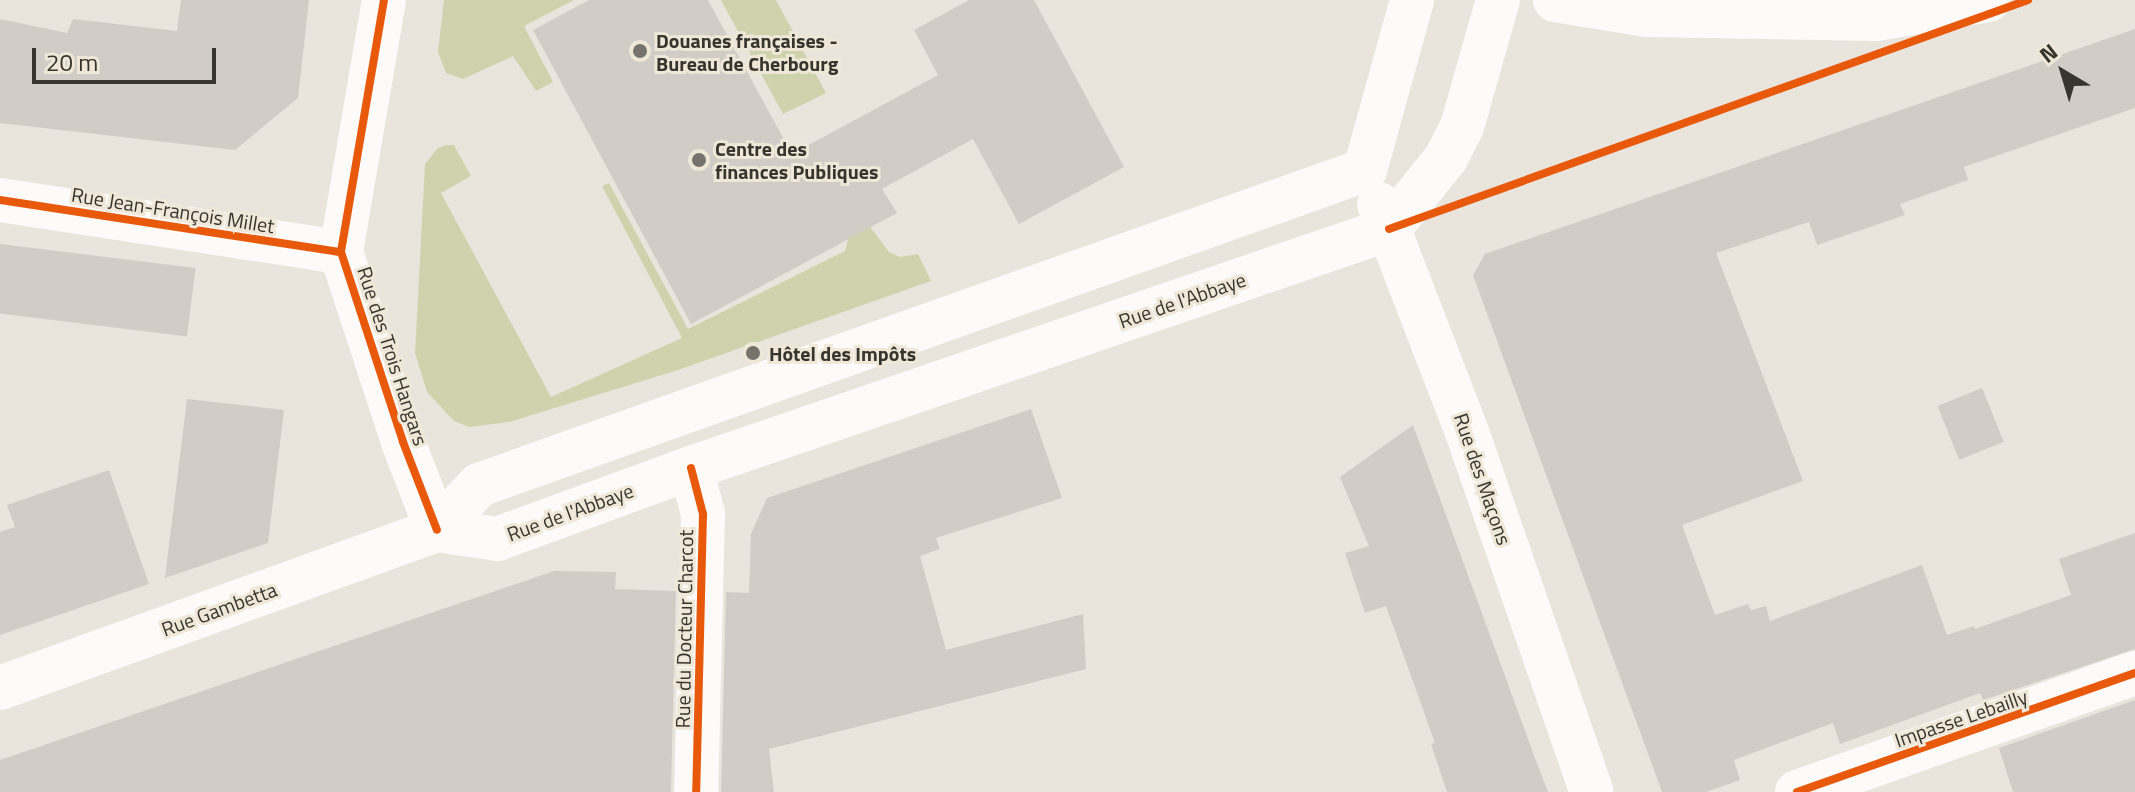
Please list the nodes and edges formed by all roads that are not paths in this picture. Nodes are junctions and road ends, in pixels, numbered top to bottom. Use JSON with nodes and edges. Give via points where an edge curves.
{"nodes":[{"id":1,"x":384,"y":0,"type":"edge"},
{"id":2,"x":1412,"y":0,"type":"edge"},
{"id":3,"x":1498,"y":0,"type":"edge"},
{"id":4,"x":1555,"y":0,"type":"edge"},
{"id":5,"x":1988,"y":0,"type":"edge"},
{"id":6,"x":1365,"y":170,"type":"junction"},
{"id":7,"x":0,"y":200,"type":"edge"},
{"id":8,"x":1389,"y":229,"type":"junction"},
{"id":9,"x":341,"y":252,"type":"junction"},
{"id":10,"x":691,"y":468,"type":"junction"},
{"id":11,"x":437,"y":530,"type":"junction"},
{"id":12,"x":2135,"y":673,"type":"edge"},
{"id":13,"x":0,"y":688,"type":"edge"},
{"id":14,"x":696,"y":792,"type":"edge"},
{"id":15,"x":1592,"y":792,"type":"edge"},
{"id":16,"x":1797,"y":792,"type":"edge"}],
"edges":[{"from":1,"to":9,"type":"main road","name":"Rue des Trois Hangars"},
{"from":2,"to":6,"type":"main road"},
{"from":3,"to":8,"type":"main road","via":[[1462,127],[1446,158]]},
{"from":4,"to":5,"type":"main road","via":[[1647,15],[1876,19]]},
{"from":6,"to":8,"type":"main road","name":"Rue des Maçons"},
{"from":6,"to":11,"type":"main road","via":[[479,485]]},
{"from":7,"to":9,"type":"main road","name":"Rue Jean-François Millet"},
{"from":8,"to":10,"type":"main road","name":"Rue de l'Abbaye"},
{"from":8,"to":15,"type":"main road","name":"Rue des Maçons","via":[[1467,432]]},
{"from":9,"to":11,"type":"main road","name":"Rue des Trois Hangars"},
{"from":10,"to":11,"type":"main road","name":"Rue de l'Abbaye","via":[[497,539]]},
{"from":10,"to":14,"type":"main road","name":"Rue du Docteur Charcot","via":[[703,514]]},
{"from":11,"to":13,"type":"main road","name":"Rue Gambetta"},
{"from":12,"to":16,"type":"main road","name":"Impasse Lebailly"}]}
